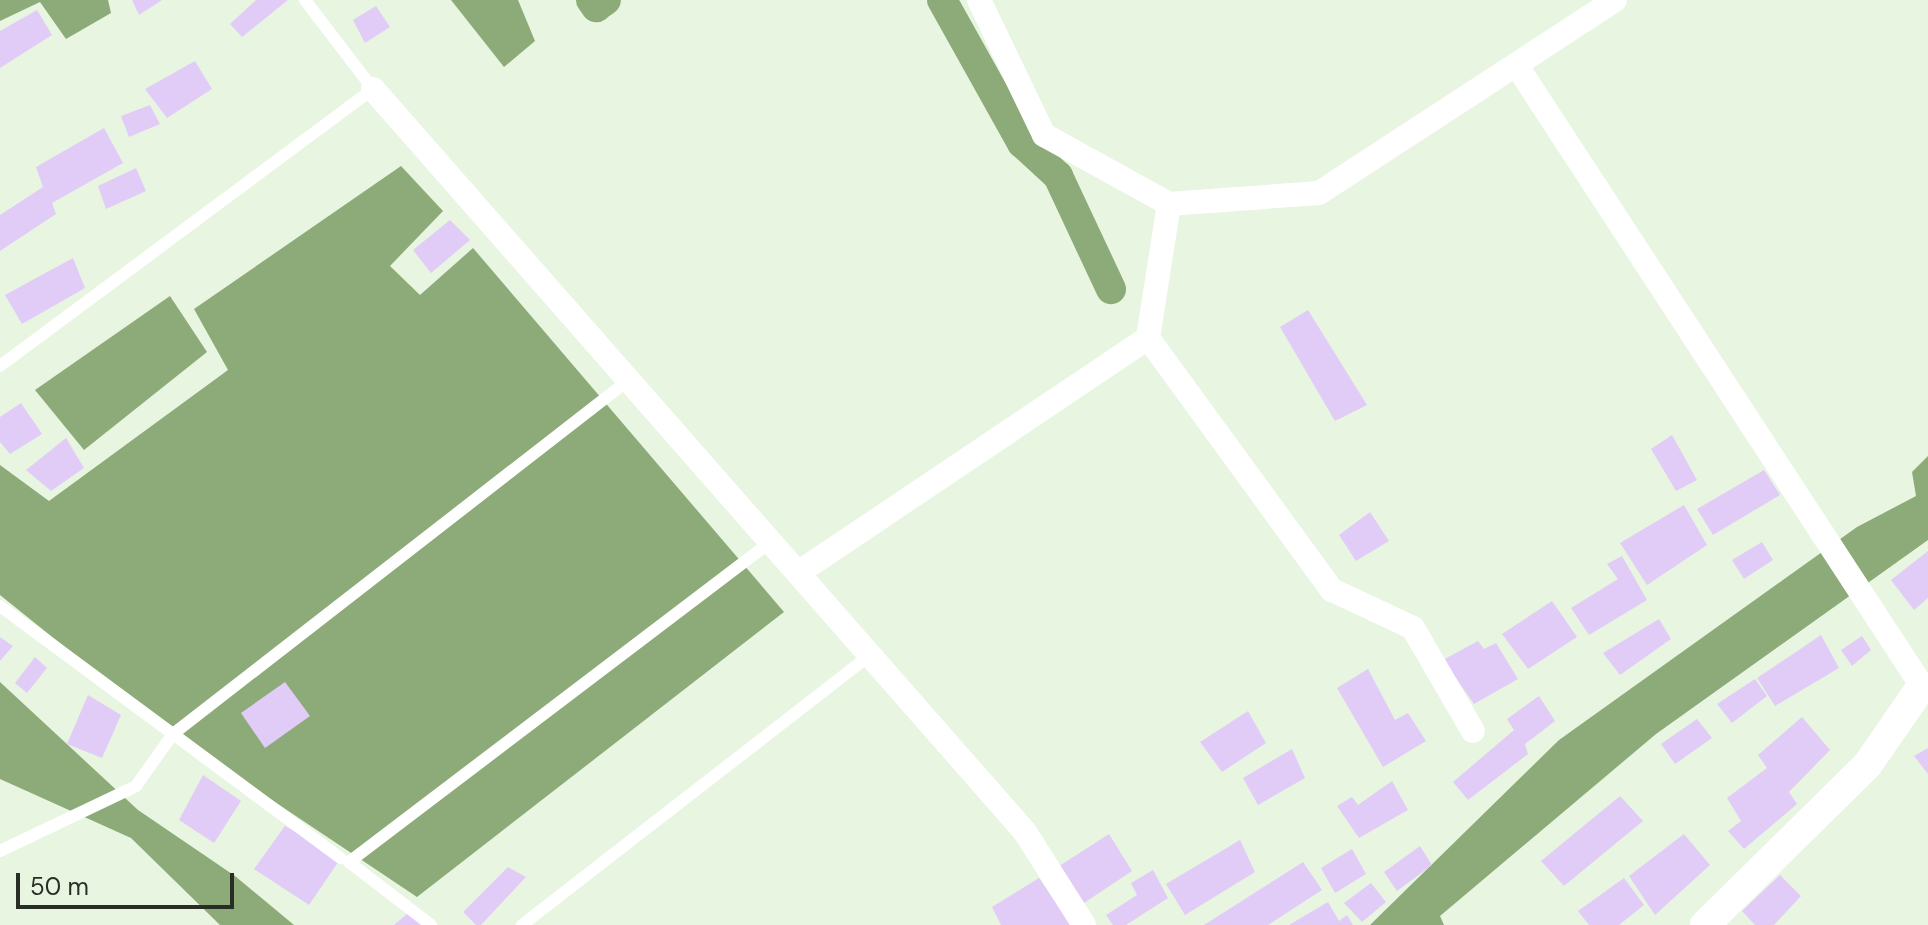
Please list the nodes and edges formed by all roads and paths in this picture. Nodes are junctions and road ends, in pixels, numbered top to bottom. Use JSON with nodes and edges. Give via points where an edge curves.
{"nodes":[{"id":1,"x":305,"y":0,"type":"edge"},
{"id":2,"x":979,"y":0,"type":"edge"},
{"id":3,"x":1615,"y":0,"type":"edge"},
{"id":4,"x":1517,"y":66,"type":"junction"},
{"id":5,"x":373,"y":89,"type":"junction"},
{"id":6,"x":1169,"y":204,"type":"junction"},
{"id":7,"x":1148,"y":338,"type":"junction"},
{"id":8,"x":0,"y":366,"type":"edge"},
{"id":9,"x":630,"y":379,"type":"junction"},
{"id":10,"x":773,"y":540,"type":"junction"},
{"id":11,"x":801,"y":571,"type":"junction"},
{"id":12,"x":0,"y":606,"type":"edge"},
{"id":13,"x":872,"y":654,"type":"junction"},
{"id":14,"x":1925,"y":687,"type":"edge"},
{"id":15,"x":1473,"y":731,"type":"dead end"},
{"id":16,"x":173,"y":734,"type":"junction"},
{"id":17,"x":0,"y":851,"type":"edge"},
{"id":18,"x":341,"y":858,"type":"dead end"},
{"id":19,"x":431,"y":925,"type":"edge"},
{"id":20,"x":522,"y":925,"type":"edge"},
{"id":21,"x":1084,"y":925,"type":"edge"},
{"id":22,"x":1705,"y":925,"type":"edge"}],
"edges":[{"from":1,"to":5,"type":"lane"},
{"from":2,"to":6,"type":"street","via":[[1044,135]]},
{"from":3,"to":4,"type":"street"},
{"from":4,"to":6,"type":"street","via":[[1319,193]]},
{"from":4,"to":14,"type":"street"},
{"from":5,"to":8,"type":"lane"},
{"from":5,"to":9,"type":"street"},
{"from":6,"to":7,"type":"street"},
{"from":7,"to":11,"type":"street"},
{"from":7,"to":15,"type":"street","via":[[1332,590],[1413,628]]},
{"from":9,"to":10,"type":"street"},
{"from":9,"to":16,"type":"lane"},
{"from":10,"to":11,"type":"street"},
{"from":10,"to":19,"type":"lane","via":[[349,862]]},
{"from":11,"to":13,"type":"street"},
{"from":12,"to":16,"type":"lane"},
{"from":13,"to":20,"type":"lane"},
{"from":13,"to":21,"type":"street","via":[[1025,832]]},
{"from":14,"to":22,"type":"street","via":[[1868,764]]},
{"from":16,"to":17,"type":"lane","via":[[136,786]]},
{"from":16,"to":18,"type":"lane"}]}
